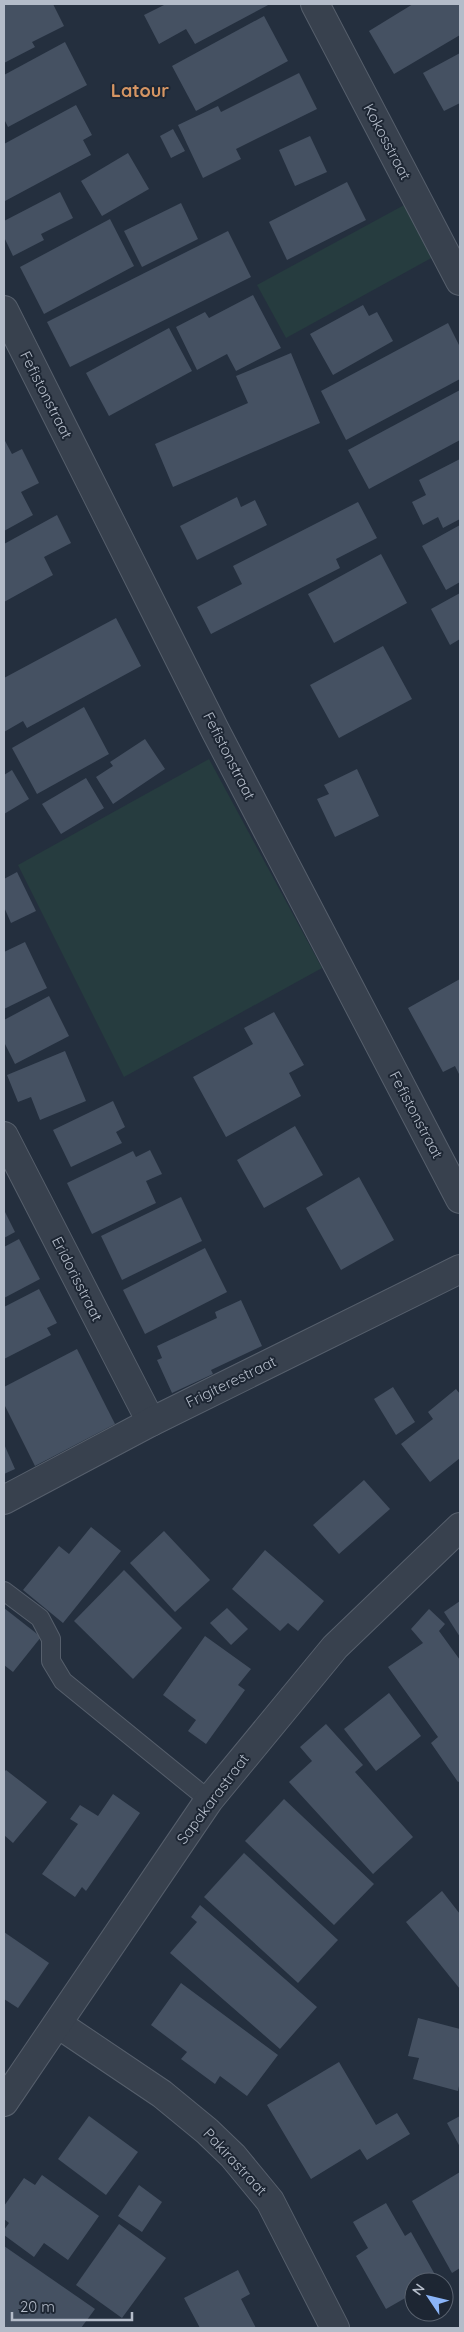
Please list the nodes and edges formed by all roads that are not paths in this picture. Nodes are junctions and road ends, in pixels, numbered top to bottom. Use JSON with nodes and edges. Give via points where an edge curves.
{"nodes":[{"id":1,"x":315,"y":4,"type":"edge"},
{"id":2,"x":460,"y":281,"type":"edge"},
{"id":3,"x":4,"y":310,"type":"edge"},
{"id":4,"x":4,"y":1136,"type":"edge"},
{"id":5,"x":460,"y":1199,"type":"edge"},
{"id":6,"x":460,"y":1269,"type":"edge"},
{"id":7,"x":151,"y":1422,"type":"junction"},
{"id":8,"x":4,"y":1500,"type":"edge"},
{"id":9,"x":460,"y":1527,"type":"edge"},
{"id":10,"x":4,"y":1591,"type":"edge"},
{"id":11,"x":209,"y":1800,"type":"junction"},
{"id":12,"x":58,"y":2024,"type":"junction"},
{"id":13,"x":4,"y":2102,"type":"edge"},
{"id":14,"x":336,"y":2328,"type":"edge"}],
"edges":[{"from":1,"to":2,"type":"street","name":"Kokosstraat"},
{"from":3,"to":5,"type":"street","name":"Fefistonstraat","via":[[215,730]]},
{"from":4,"to":7,"type":"street","name":"Eridorisstraat"},
{"from":6,"to":7,"type":"street","name":"Frigiterestraat"},
{"from":7,"to":8,"type":"street","name":"Frigiterestraat"},
{"from":9,"to":11,"type":"street","name":"Sapakarastraat","via":[[334,1647]]},
{"from":10,"to":11,"type":"lane","via":[[40,1618],[51,1639],[51,1661],[63,1681]]},
{"from":11,"to":12,"type":"street","name":"Sapakarastraat"},
{"from":12,"to":13,"type":"street","name":"Sapakarastraat"},
{"from":12,"to":14,"type":"street","name":"Pakirastraat","via":[[162,2094],[207,2130],[232,2156],[270,2201]]}]}
